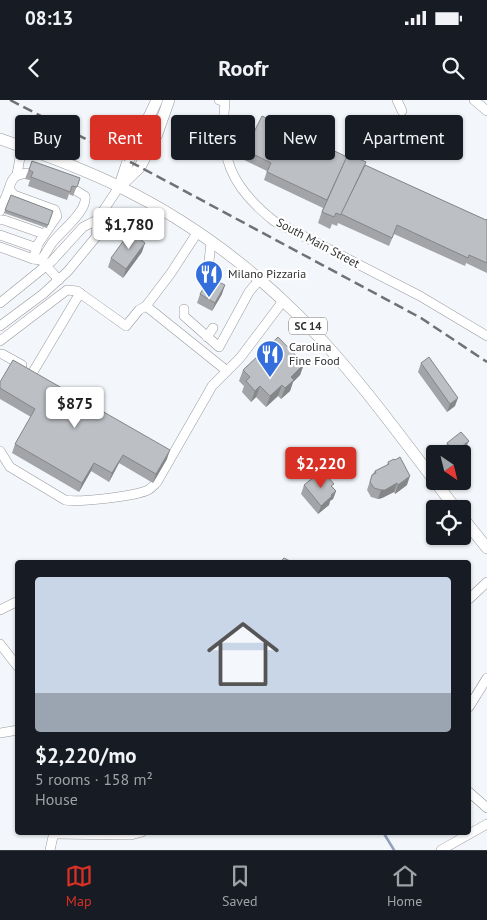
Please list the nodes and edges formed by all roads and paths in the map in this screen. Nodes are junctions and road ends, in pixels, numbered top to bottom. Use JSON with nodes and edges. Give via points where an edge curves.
{"nodes":[{"id":1,"x":157,"y":100,"type":"edge"},
{"id":2,"x":169,"y":100,"type":"edge"},
{"id":3,"x":219,"y":100,"type":"edge"},
{"id":4,"x":397,"y":100,"type":"edge"},
{"id":5,"x":475,"y":100,"type":"edge"},
{"id":6,"x":402,"y":111,"type":"dead end"},
{"id":7,"x":487,"y":111,"type":"edge"},
{"id":8,"x":0,"y":139,"type":"edge"},
{"id":9,"x":15,"y":144,"type":"edge"},
{"id":10,"x":20,"y":160,"type":"edge"},
{"id":11,"x":58,"y":160,"type":"edge"},
{"id":12,"x":27,"y":173,"type":"edge"},
{"id":13,"x":17,"y":174,"type":"junction"},
{"id":14,"x":119,"y":187,"type":"junction"},
{"id":15,"x":9,"y":189,"type":"junction"},
{"id":16,"x":75,"y":190,"type":"edge"},
{"id":17,"x":0,"y":211,"type":"edge"},
{"id":18,"x":0,"y":220,"type":"edge"},
{"id":19,"x":98,"y":220,"type":"junction"},
{"id":20,"x":197,"y":233,"type":"junction"},
{"id":21,"x":44,"y":234,"type":"junction"},
{"id":22,"x":0,"y":235,"type":"edge"},
{"id":23,"x":210,"y":242,"type":"junction"},
{"id":24,"x":0,"y":247,"type":"edge"},
{"id":25,"x":37,"y":248,"type":"junction"},
{"id":26,"x":209,"y":261,"type":"dead end"},
{"id":27,"x":40,"y":262,"type":"junction"},
{"id":28,"x":59,"y":280,"type":"junction"},
{"id":29,"x":259,"y":280,"type":"junction"},
{"id":30,"x":80,"y":293,"type":"junction"},
{"id":31,"x":283,"y":301,"type":"junction"},
{"id":32,"x":0,"y":303,"type":"edge"},
{"id":33,"x":146,"y":306,"type":"junction"},
{"id":34,"x":184,"y":309,"type":"dead end"},
{"id":35,"x":0,"y":326,"type":"edge"},
{"id":36,"x":212,"y":328,"type":"dead end"},
{"id":37,"x":487,"y":336,"type":"edge"},
{"id":38,"x":207,"y":337,"type":"junction"},
{"id":39,"x":0,"y":341,"type":"edge"},
{"id":40,"x":1,"y":356,"type":"edge"},
{"id":41,"x":228,"y":371,"type":"junction"},
{"id":42,"x":0,"y":451,"type":"edge"},
{"id":43,"x":449,"y":500,"type":"edge"},
{"id":44,"x":471,"y":528,"type":"edge"},
{"id":45,"x":487,"y":548,"type":"edge"},
{"id":46,"x":487,"y":582,"type":"edge"},
{"id":47,"x":471,"y":597,"type":"edge"},
{"id":48,"x":15,"y":602,"type":"edge"},
{"id":49,"x":0,"y":610,"type":"edge"},
{"id":50,"x":0,"y":644,"type":"edge"},
{"id":51,"x":15,"y":663,"type":"edge"},
{"id":52,"x":487,"y":678,"type":"edge"},
{"id":53,"x":471,"y":704,"type":"edge"},
{"id":54,"x":15,"y":730,"type":"edge"},
{"id":55,"x":0,"y":733,"type":"edge"},
{"id":56,"x":471,"y":794,"type":"edge"},
{"id":57,"x":487,"y":808,"type":"edge"},
{"id":58,"x":487,"y":824,"type":"edge"},
{"id":59,"x":471,"y":833,"type":"edge"},
{"id":60,"x":54,"y":835,"type":"edge"},
{"id":61,"x":468,"y":835,"type":"edge"},
{"id":62,"x":50,"y":850,"type":"edge"},
{"id":63,"x":441,"y":850,"type":"edge"}],
"edges":[{"from":1,"to":14,"type":"main road"},
{"from":2,"to":14,"type":"main road","via":[[140,167]]},
{"from":3,"to":37,"type":"street","name":"South Main Street","via":[[225,102],[224,148],[228,165],[256,207],[274,221],[420,296]]},
{"from":4,"to":6,"type":"street"},
{"from":5,"to":7,"type":"street"},
{"from":8,"to":9,"type":"main road","number":"SC 14"},
{"from":10,"to":13,"type":"street"},
{"from":11,"to":14,"type":"main road","number":"SC 14"},
{"from":12,"to":13,"type":"street"},
{"from":13,"to":15,"type":"street"},
{"from":14,"to":19,"type":"street"},
{"from":14,"to":20,"type":"main road","number":"SC 14"},
{"from":15,"to":17,"type":"street"},
{"from":15,"to":21,"type":"street","via":[[14,195],[55,210],[57,216]]},
{"from":16,"to":27,"type":"street","via":[[85,196],[86,201]]},
{"from":18,"to":21,"type":"street"},
{"from":19,"to":27,"type":"street","via":[[83,227],[72,241]]},
{"from":19,"to":28,"type":"street","via":[[96,237]]},
{"from":20,"to":23,"type":"main road","number":"SC 14"},
{"from":20,"to":33,"type":"street"},
{"from":21,"to":25,"type":"street"},
{"from":22,"to":25,"type":"street"},
{"from":23,"to":26,"type":"street"},
{"from":23,"to":29,"type":"main road","number":"SC 14"},
{"from":24,"to":27,"type":"street"},
{"from":25,"to":27,"type":"street"},
{"from":27,"to":28,"type":"street"},
{"from":27,"to":32,"type":"street"},
{"from":28,"to":35,"type":"street"},
{"from":29,"to":31,"type":"main road","number":"SC 14"},
{"from":29,"to":38,"type":"street","via":[[218,347]]},
{"from":30,"to":33,"type":"street","via":[[126,326]]},
{"from":30,"to":39,"type":"street","via":[[67,290]]},
{"from":30,"to":40,"type":"street","via":[[36,374]]},
{"from":31,"to":41,"type":"street"},
{"from":31,"to":43,"type":"main road","number":"SC 14","via":[[358,383]]},
{"from":33,"to":41,"type":"street"},
{"from":34,"to":38,"type":"street","via":[[184,316]]},
{"from":36,"to":38,"type":"street"},
{"from":41,"to":42,"type":"street","via":[[212,386],[170,450],[157,482],[147,491],[71,502],[10,468]]},
{"from":44,"to":45,"type":"main road"},
{"from":46,"to":47,"type":"street"},
{"from":48,"to":49,"type":"street"},
{"from":50,"to":51,"type":"street"},
{"from":52,"to":53,"type":"street"},
{"from":54,"to":55,"type":"street"},
{"from":56,"to":57,"type":"street"},
{"from":58,"to":59,"type":"street"},
{"from":60,"to":62,"type":"street"},
{"from":61,"to":63,"type":"street"}]}
